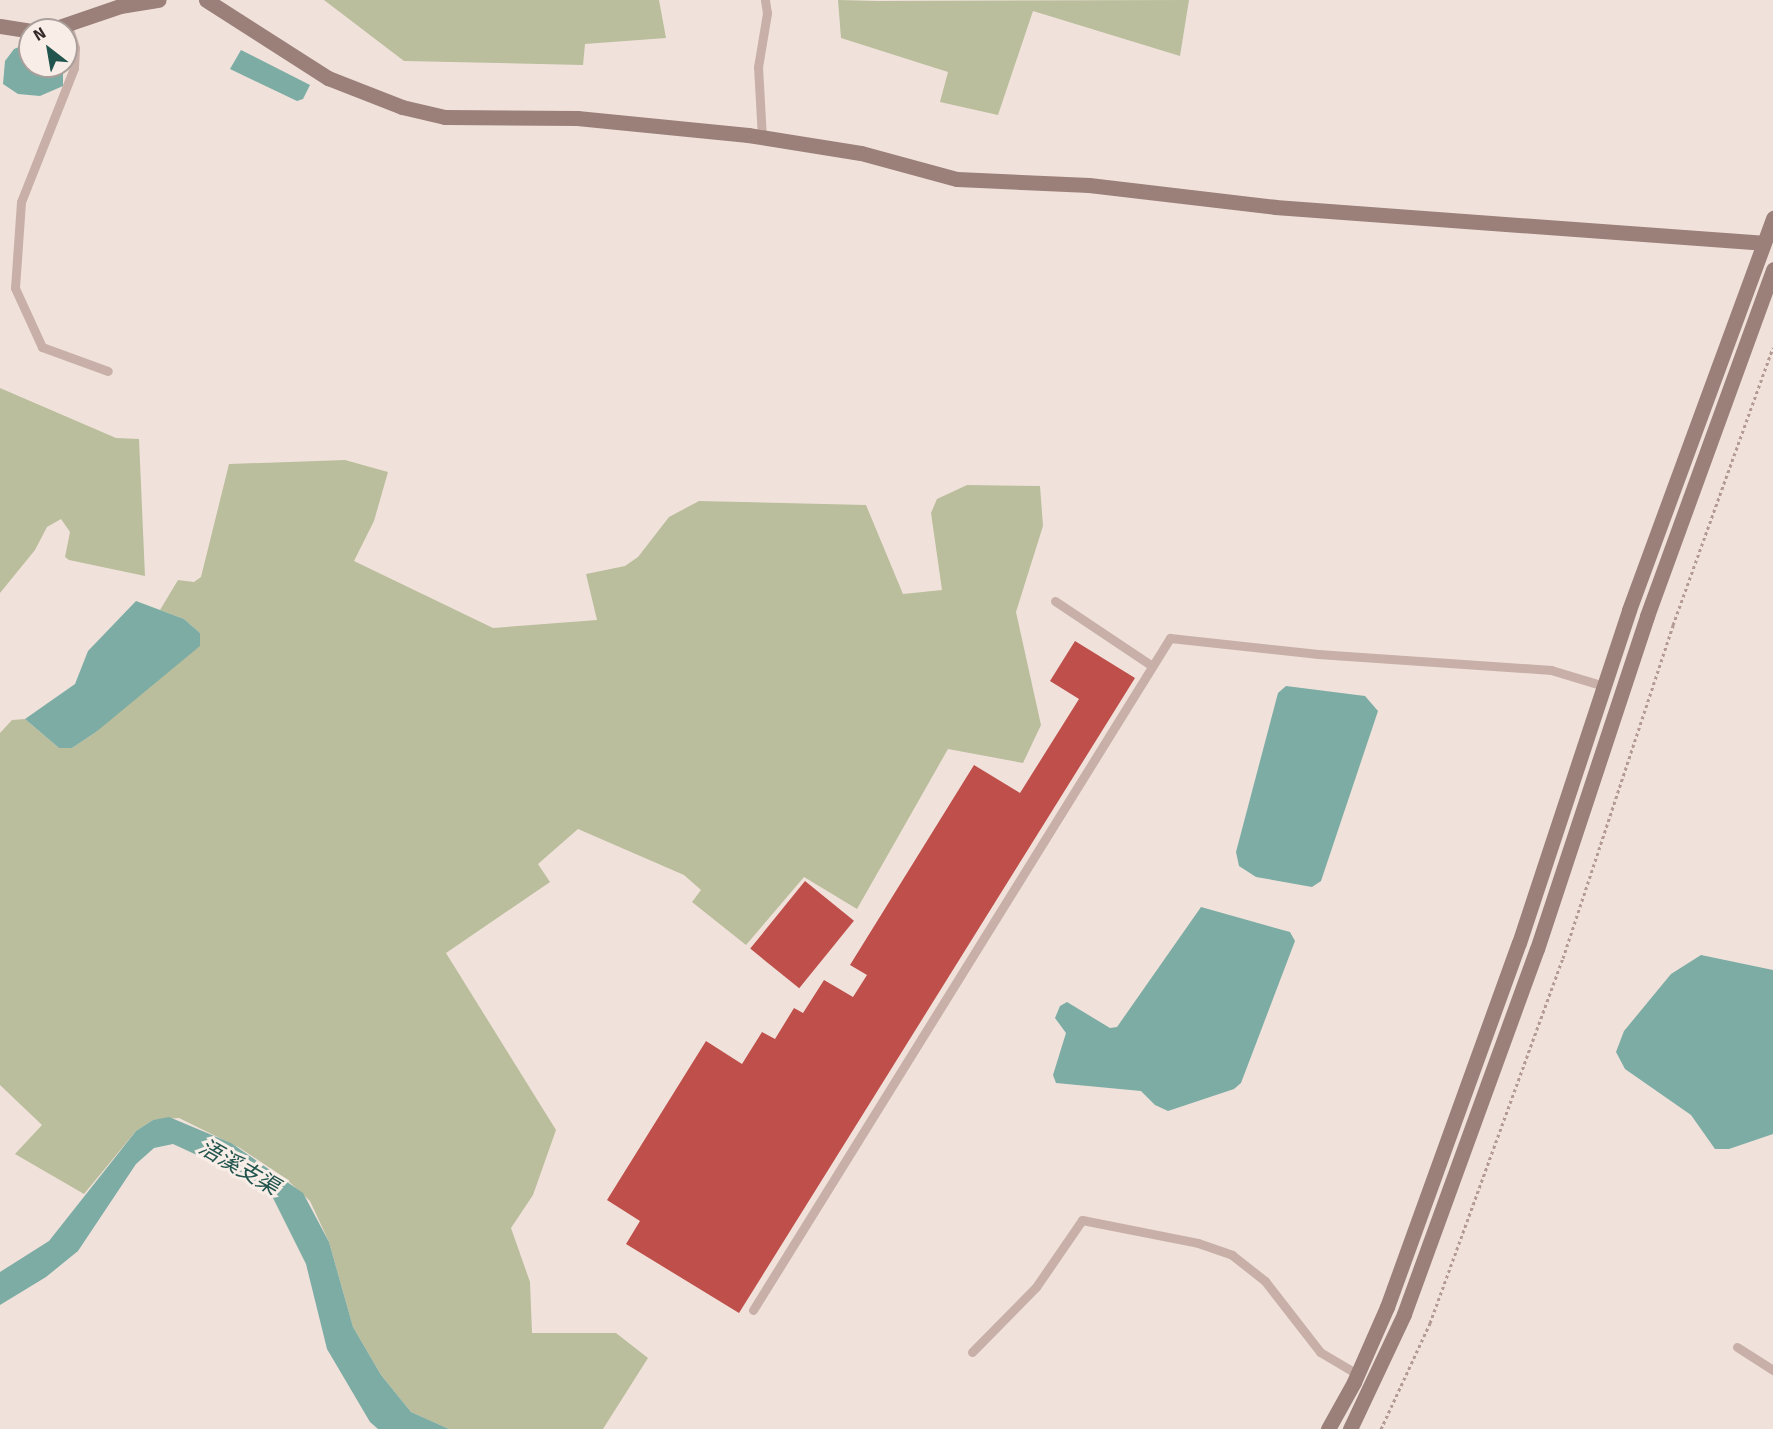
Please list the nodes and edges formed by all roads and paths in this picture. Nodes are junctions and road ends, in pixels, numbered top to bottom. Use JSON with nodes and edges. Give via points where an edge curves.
{"nodes":[{"id":1,"x":159,"y":0,"type":"edge"},
{"id":2,"x":206,"y":0,"type":"edge"},
{"id":3,"x":765,"y":0,"type":"edge"},
{"id":4,"x":78,"y":22,"type":"edge"},
{"id":5,"x":0,"y":26,"type":"edge"},
{"id":6,"x":18,"y":29,"type":"edge"},
{"id":7,"x":70,"y":78,"type":"edge"},
{"id":8,"x":762,"y":138,"type":"junction"},
{"id":9,"x":1773,"y":218,"type":"edge"},
{"id":10,"x":1763,"y":243,"type":"junction"},
{"id":11,"x":1773,"y":269,"type":"edge"},
{"id":12,"x":1773,"y":347,"type":"edge"},
{"id":13,"x":108,"y":371,"type":"dead end"},
{"id":14,"x":1055,"y":601,"type":"dead end"},
{"id":15,"x":1152,"y":666,"type":"junction"},
{"id":16,"x":1604,"y":686,"type":"junction"},
{"id":17,"x":753,"y":1310,"type":"dead end"},
{"id":18,"x":1737,"y":1347,"type":"dead end"},
{"id":19,"x":972,"y":1352,"type":"dead end"},
{"id":20,"x":1773,"y":1370,"type":"edge"},
{"id":21,"x":1357,"y":1374,"type":"junction"},
{"id":22,"x":1328,"y":1429,"type":"edge"},
{"id":23,"x":1350,"y":1429,"type":"edge"},
{"id":24,"x":1381,"y":1429,"type":"edge"}],
"edges":[{"from":1,"to":4,"type":"main road","via":[[120,6]]},
{"from":2,"to":8,"type":"main road","via":[[328,78],[402,107],[445,117],[577,118]]},
{"from":3,"to":8,"type":"lane","via":[[767,13],[758,67]]},
{"from":5,"to":6,"type":"main road"},
{"from":7,"to":13,"type":"lane","via":[[21,202],[15,288],[42,347]]},
{"from":8,"to":10,"type":"main road","via":[[861,153],[957,179],[1089,185],[1275,207]]},
{"from":9,"to":10,"type":"main road"},
{"from":10,"to":16,"type":"main road"},
{"from":11,"to":23,"type":"main road","via":[[1647,616],[1537,949],[1404,1314]]},
{"from":12,"to":24,"type":"path","via":[[1673,625],[1563,958],[1430,1323]]},
{"from":14,"to":15,"type":"lane"},
{"from":15,"to":16,"type":"lane","via":[[1170,638],[1318,654],[1551,670]]},
{"from":15,"to":17,"type":"lane"},
{"from":16,"to":21,"type":"main road","via":[[1519,943],[1387,1307]]},
{"from":18,"to":20,"type":"lane"},
{"from":19,"to":21,"type":"lane","via":[[1036,1287],[1082,1220],[1198,1243],[1232,1255],[1265,1281],[1320,1352]]},
{"from":21,"to":22,"type":"main road"}]}
